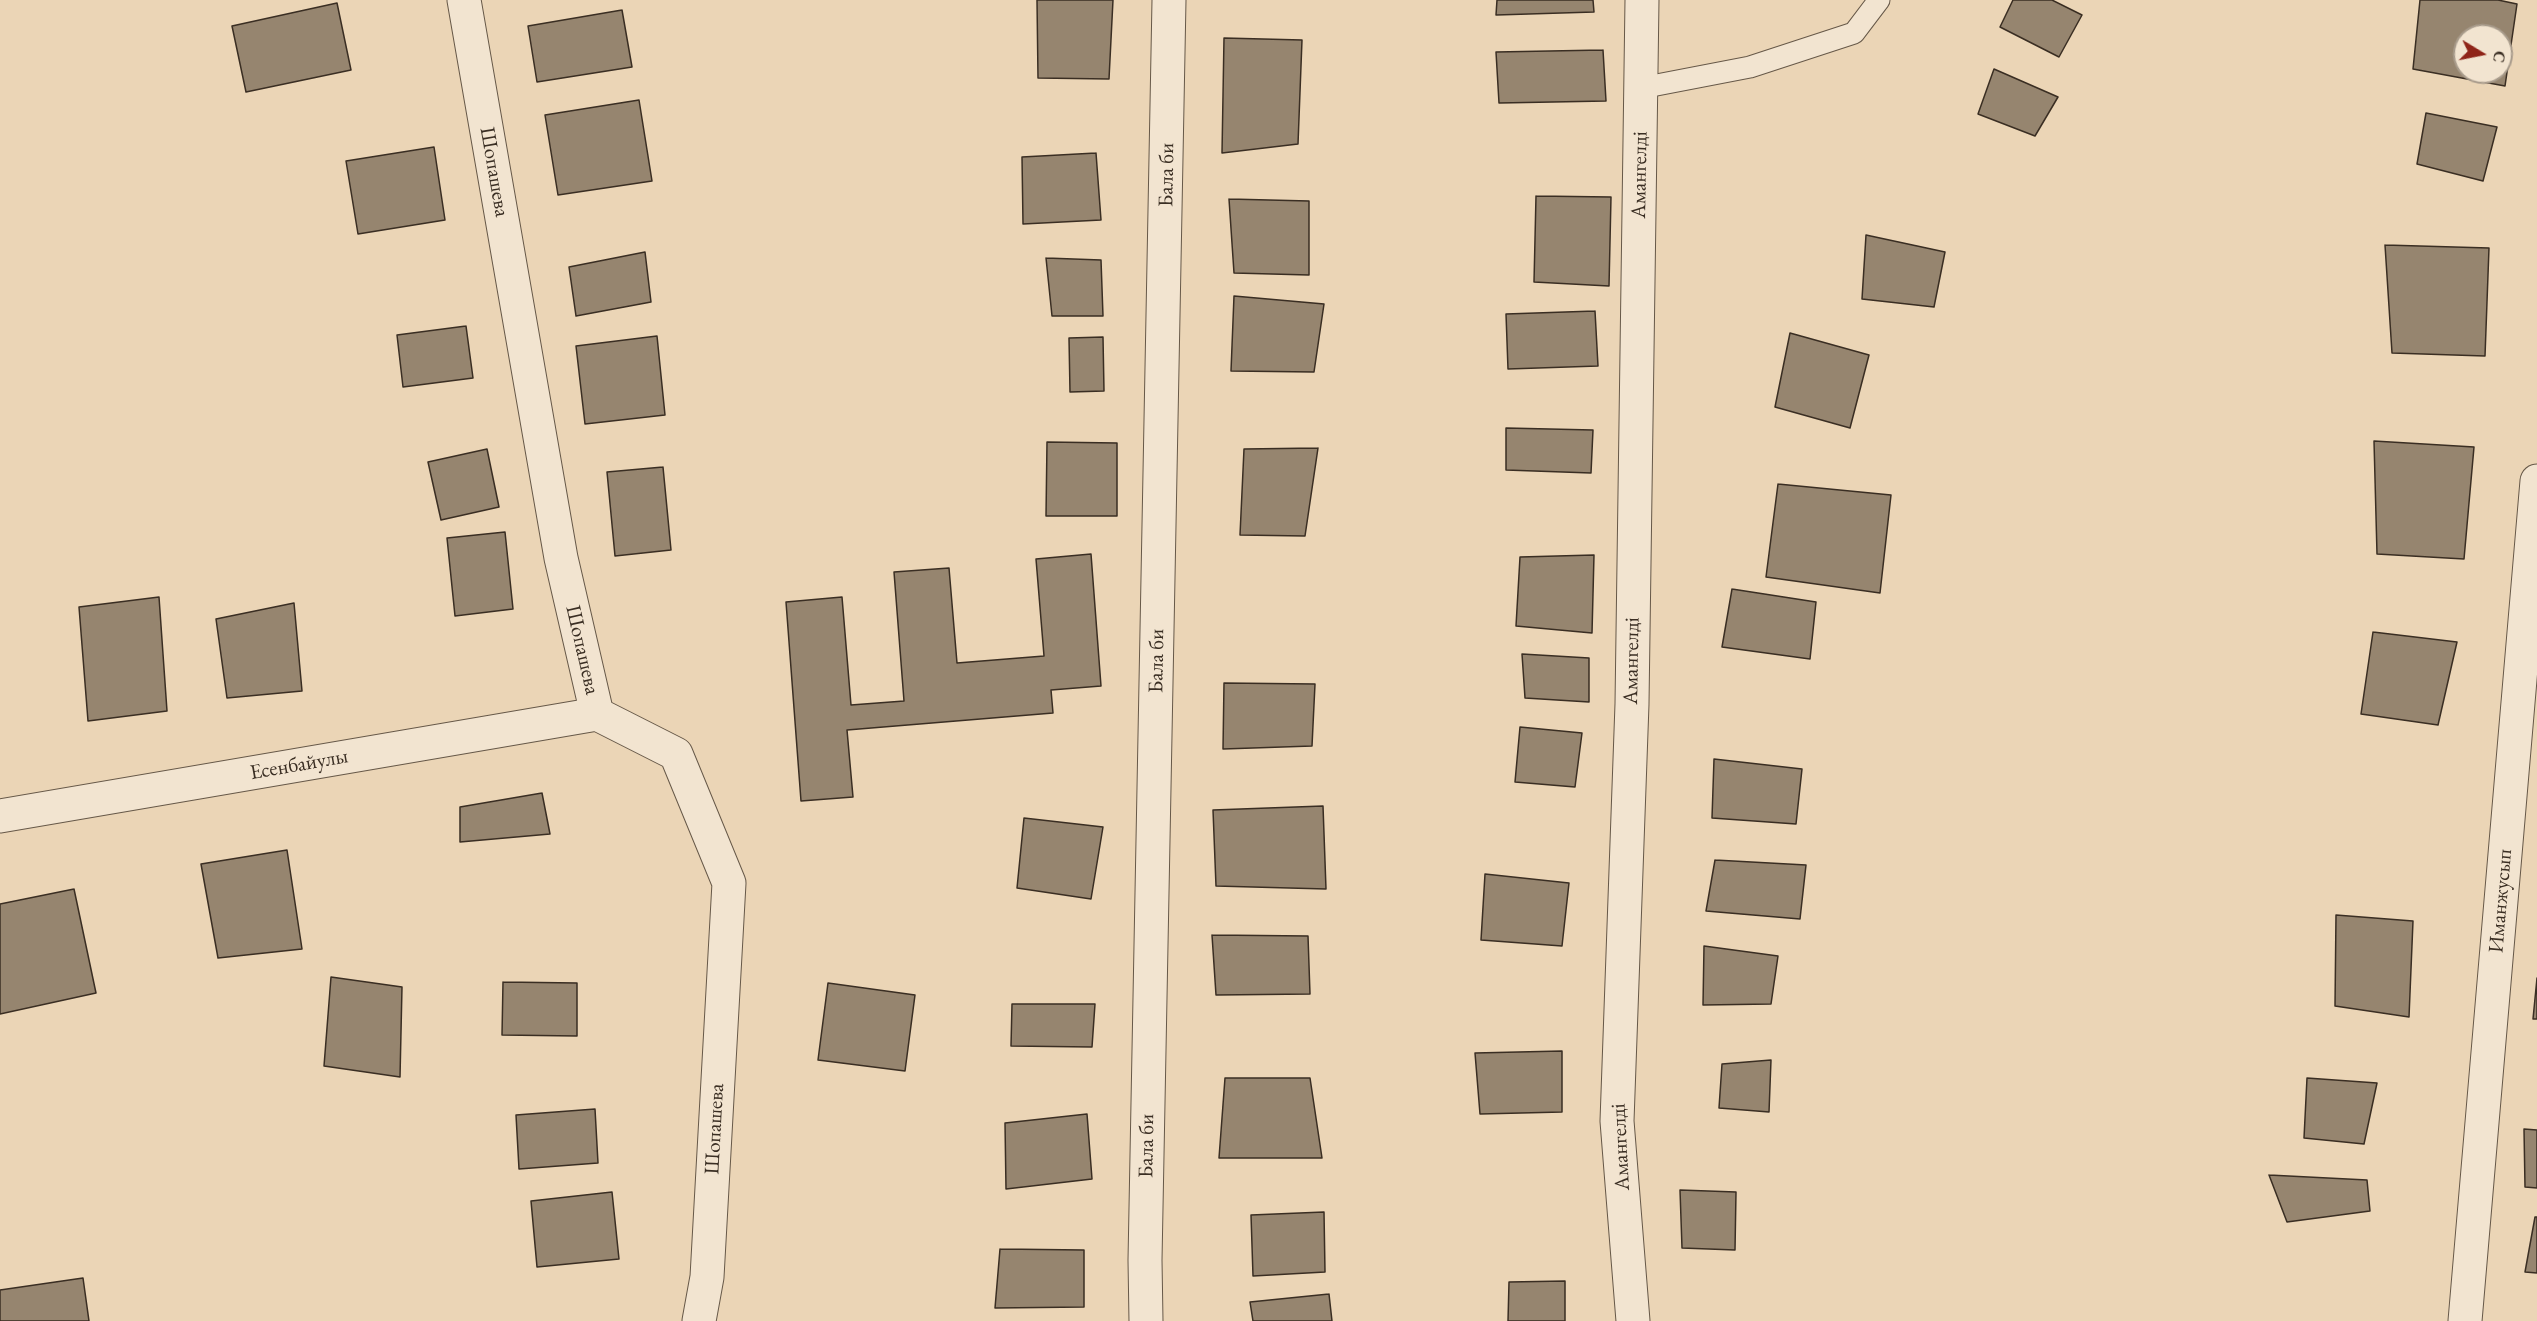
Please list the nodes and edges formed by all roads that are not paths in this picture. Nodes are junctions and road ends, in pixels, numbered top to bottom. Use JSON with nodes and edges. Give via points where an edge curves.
{"nodes":[{"id":1,"x":464,"y":0,"type":"edge"},
{"id":2,"x":1169,"y":0,"type":"edge"},
{"id":3,"x":1642,"y":0,"type":"edge"},
{"id":4,"x":1879,"y":0,"type":"edge"},
{"id":5,"x":1641,"y":88,"type":"junction"},
{"id":6,"x":2537,"y":481,"type":"edge"},
{"id":7,"x":597,"y":714,"type":"junction"},
{"id":8,"x":0,"y":816,"type":"edge"},
{"id":9,"x":699,"y":1321,"type":"edge"},
{"id":10,"x":1146,"y":1321,"type":"edge"},
{"id":11,"x":1633,"y":1321,"type":"edge"},
{"id":12,"x":2465,"y":1321,"type":"edge"}],
"edges":[{"from":1,"to":7,"type":"street","name":"Шопашева","via":[[561,558]]},
{"from":2,"to":10,"type":"street","name":"Бала би"},
{"from":3,"to":5,"type":"street","name":"Амангелді"},
{"from":4,"to":5,"type":"lane","via":[[1854,33],[1750,67]]},
{"from":5,"to":11,"type":"street","name":"Амангелді","via":[[1632,704],[1617,1121]]},
{"from":6,"to":12,"type":"street","name":"Иманжусып"},
{"from":7,"to":8,"type":"street","name":"Есенбайулы"},
{"from":7,"to":9,"type":"street","name":"Шопашева","via":[[676,754],[729,883],[707,1277]]}]}
